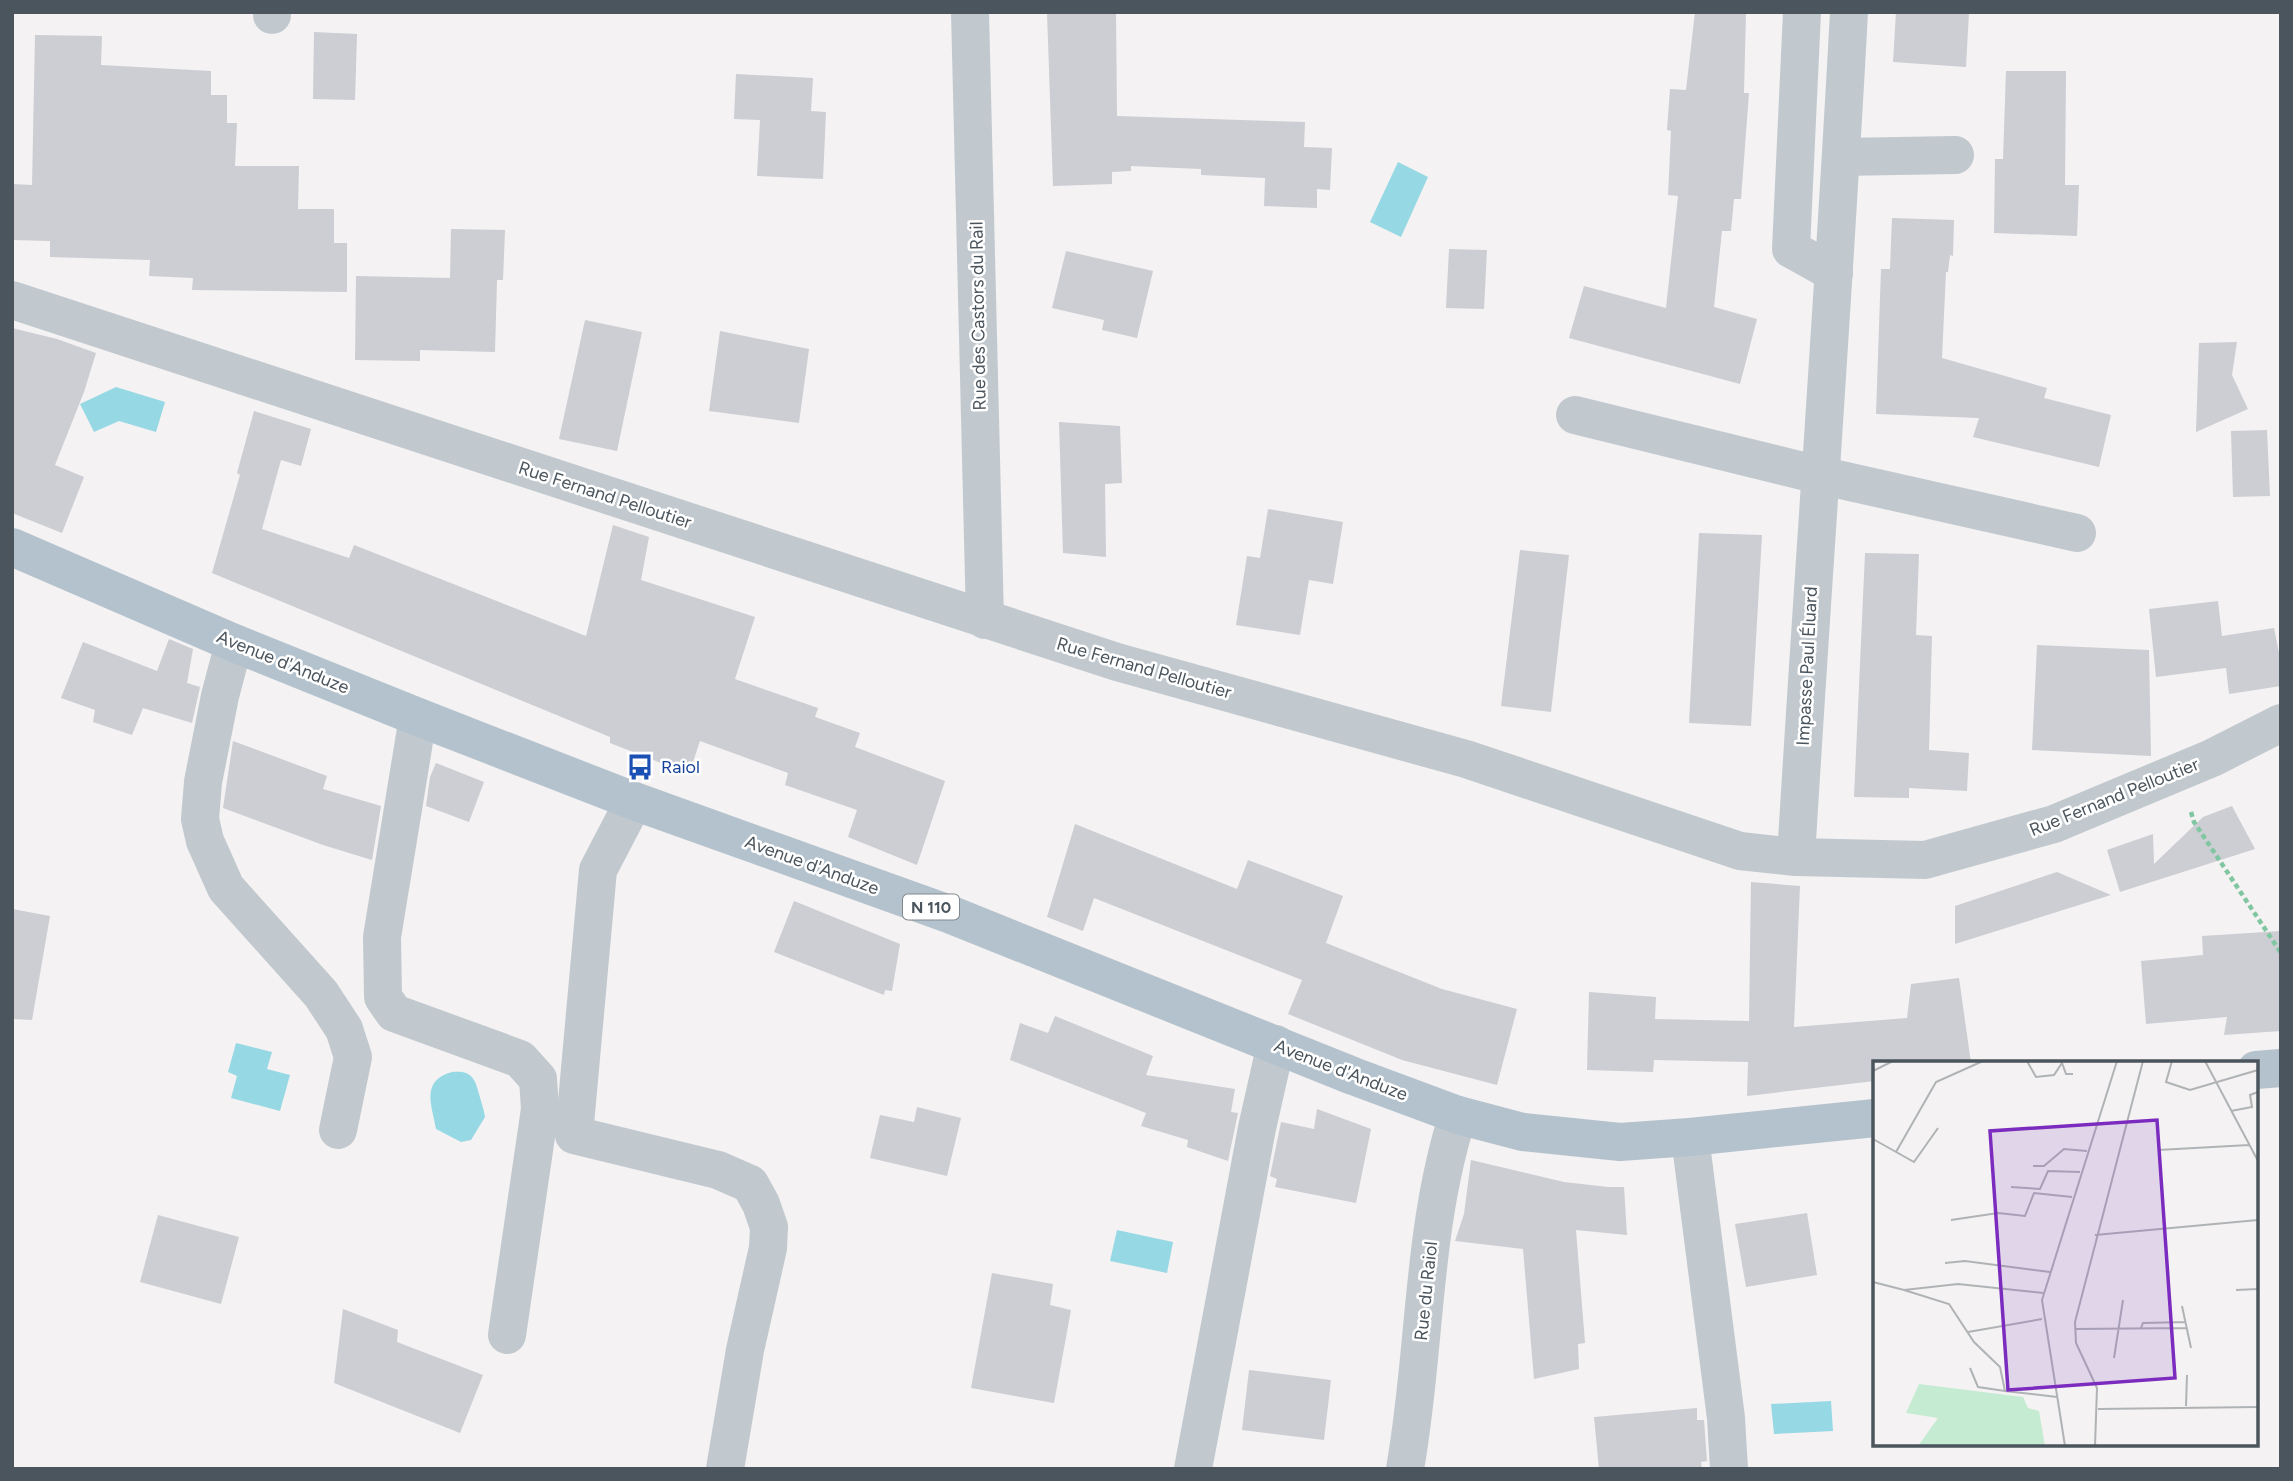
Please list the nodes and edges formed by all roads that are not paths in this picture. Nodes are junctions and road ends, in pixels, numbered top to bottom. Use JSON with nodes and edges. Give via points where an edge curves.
{"nodes":[{"id":1,"x":971,"y":12,"type":"edge"},
{"id":2,"x":1802,"y":12,"type":"edge"},
{"id":3,"x":1849,"y":12,"type":"edge"},
{"id":4,"x":1955,"y":155,"type":"dead end"},
{"id":5,"x":1841,"y":157,"type":"junction"},
{"id":6,"x":1835,"y":273,"type":"junction"},
{"id":7,"x":12,"y":300,"type":"edge"},
{"id":8,"x":1575,"y":415,"type":"dead end"},
{"id":9,"x":1819,"y":475,"type":"junction"},
{"id":10,"x":2077,"y":533,"type":"dead end"},
{"id":11,"x":12,"y":547,"type":"edge"},
{"id":12,"x":985,"y":620,"type":"junction"},
{"id":13,"x":234,"y":643,"type":"junction"},
{"id":14,"x":418,"y":717,"type":"junction"},
{"id":15,"x":2281,"y":723,"type":"edge"},
{"id":16,"x":634,"y":801,"type":"junction"},
{"id":17,"x":1796,"y":857,"type":"junction"},
{"id":18,"x":1276,"y":1044,"type":"junction"},
{"id":19,"x":2281,"y":1068,"type":"edge"},
{"id":20,"x":2258,"y":1070,"type":"edge"},
{"id":21,"x":1458,"y":1115,"type":"junction"},
{"id":22,"x":1873,"y":1118,"type":"edge"},
{"id":23,"x":338,"y":1130,"type":"dead end"},
{"id":24,"x":1690,"y":1138,"type":"junction"},
{"id":25,"x":507,"y":1335,"type":"dead end"},
{"id":26,"x":725,"y":1469,"type":"edge"},
{"id":27,"x":1193,"y":1469,"type":"edge"},
{"id":28,"x":1405,"y":1469,"type":"edge"},
{"id":29,"x":1729,"y":1469,"type":"edge"}],
"edges":[{"from":1,"to":12,"type":"street","name":"Rue des Castors du Rail"},
{"from":2,"to":6,"type":"street","via":[[1791,249]]},
{"from":3,"to":5,"type":"street","name":"Impasse Paul Éluard"},
{"from":4,"to":5,"type":"street"},
{"from":5,"to":6,"type":"street","name":"Impasse Paul Éluard"},
{"from":6,"to":9,"type":"street","name":"Impasse Paul Éluard"},
{"from":7,"to":12,"type":"street","name":"Rue Fernand Pelloutier"},
{"from":8,"to":9,"type":"street"},
{"from":9,"to":10,"type":"street"},
{"from":9,"to":17,"type":"street","name":"Impasse Paul Éluard"},
{"from":11,"to":13,"type":"main road","name":"Avenue d'Anduze","number":"N 110"},
{"from":12,"to":17,"type":"street","name":"Rue Fernand Pelloutier","via":[[1116,662],[1466,759],[1740,851]]},
{"from":13,"to":14,"type":"main road","name":"Avenue d'Anduze","number":"N 110"},
{"from":13,"to":23,"type":"street","via":[[203,782],[200,819],[226,888],[321,993],[344,1028],[353,1057]]},
{"from":14,"to":16,"type":"main road","name":"Avenue d'Anduze","number":"N 110"},
{"from":14,"to":25,"type":"street","via":[[382,937],[383,997],[394,1013],[520,1059],[538,1079],[540,1109]]},
{"from":15,"to":17,"type":"street","name":"Rue Fernand Pelloutier","via":[[2212,758],[2054,824],[1926,860]]},
{"from":16,"to":18,"type":"main road","name":"Avenue d'Anduze","number":"N 110","via":[[949,914]]},
{"from":16,"to":26,"type":"street","via":[[598,870],[574,1135],[718,1170],[750,1184],[761,1204],[769,1227],[768,1248]]},
{"from":18,"to":21,"type":"main road","name":"Avenue d'Anduze","number":"N 110"},
{"from":18,"to":27,"type":"street"},
{"from":19,"to":20,"type":"main road"},
{"from":21,"to":24,"type":"main road","name":"Avenue d'Anduze","number":"N 110","via":[[1523,1132],[1620,1142]]},
{"from":21,"to":28,"type":"street","name":"Rue du Raiol","via":[[1447,1148],[1427,1264]]},
{"from":22,"to":24,"type":"main road","name":"Avenue d'Anduze","number":"N 110"},
{"from":24,"to":29,"type":"street"}]}
